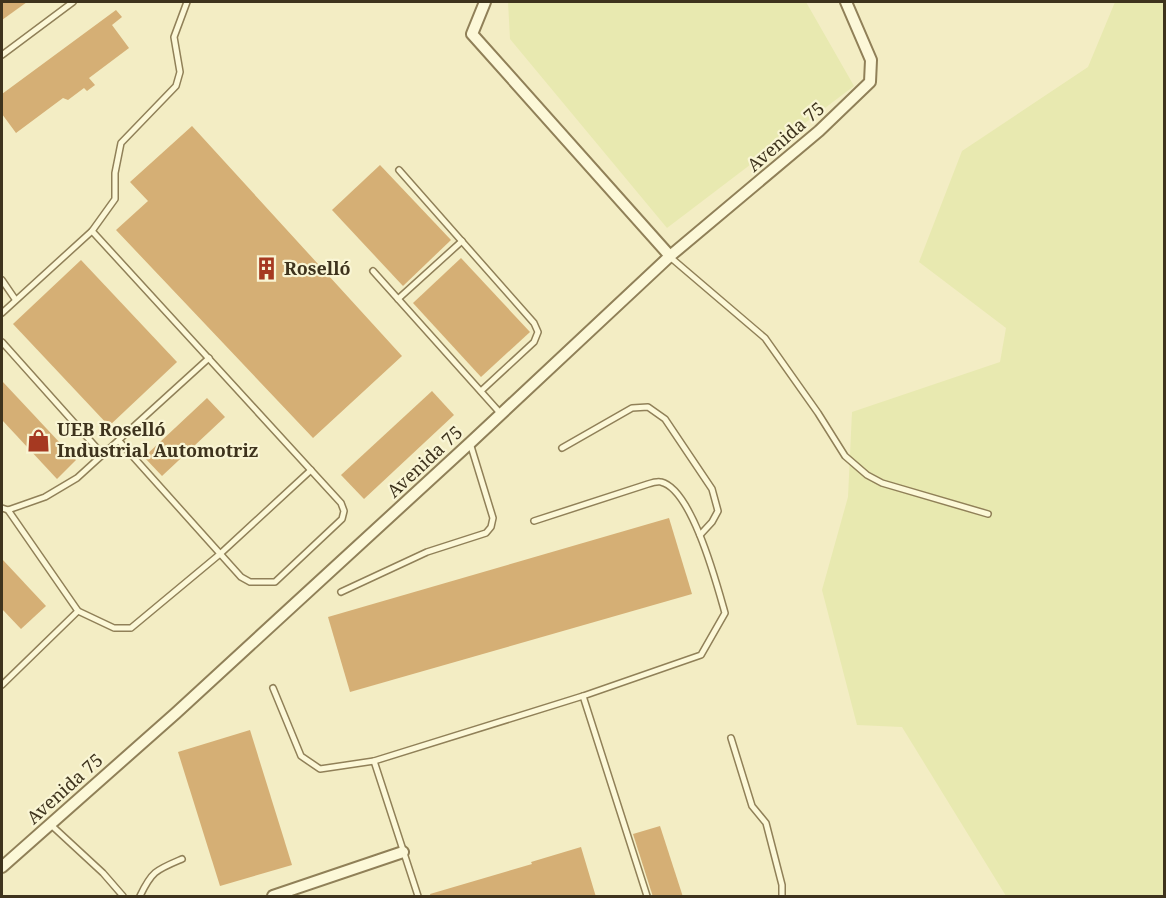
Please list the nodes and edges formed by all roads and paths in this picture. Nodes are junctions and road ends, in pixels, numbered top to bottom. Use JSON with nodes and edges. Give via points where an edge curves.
{"nodes":[{"id":1,"x":73,"y":2,"type":"edge"},
{"id":2,"x":187,"y":2,"type":"edge"},
{"id":3,"x":485,"y":2,"type":"edge"},
{"id":4,"x":846,"y":2,"type":"edge"},
{"id":5,"x":2,"y":55,"type":"edge"},
{"id":6,"x":399,"y":170,"type":"dead end"},
{"id":7,"x":92,"y":231,"type":"junction"},
{"id":8,"x":462,"y":241,"type":"junction"},
{"id":9,"x":670,"y":256,"type":"junction"},
{"id":10,"x":373,"y":271,"type":"dead end"},
{"id":11,"x":2,"y":280,"type":"edge"},
{"id":12,"x":15,"y":299,"type":"junction"},
{"id":13,"x":398,"y":299,"type":"junction"},
{"id":14,"x":2,"y":313,"type":"edge"},
{"id":15,"x":2,"y":342,"type":"edge"},
{"id":16,"x":208,"y":358,"type":"junction"},
{"id":17,"x":481,"y":391,"type":"junction"},
{"id":18,"x":501,"y":414,"type":"junction"},
{"id":19,"x":119,"y":441,"type":"junction"},
{"id":20,"x":470,"y":443,"type":"junction"},
{"id":21,"x":562,"y":448,"type":"dead end"},
{"id":22,"x":103,"y":455,"type":"junction"},
{"id":23,"x":311,"y":470,"type":"junction"},
{"id":24,"x":2,"y":508,"type":"edge"},
{"id":25,"x":8,"y":510,"type":"junction"},
{"id":26,"x":988,"y":514,"type":"dead end"},
{"id":27,"x":534,"y":521,"type":"dead end"},
{"id":28,"x":699,"y":535,"type":"junction"},
{"id":29,"x":220,"y":554,"type":"junction"},
{"id":30,"x":341,"y":592,"type":"dead end"},
{"id":31,"x":78,"y":611,"type":"junction"},
{"id":32,"x":2,"y":685,"type":"edge"},
{"id":33,"x":273,"y":688,"type":"dead end"},
{"id":34,"x":583,"y":696,"type":"junction"},
{"id":35,"x":731,"y":738,"type":"dead end"},
{"id":36,"x":374,"y":761,"type":"junction"},
{"id":37,"x":50,"y":824,"type":"junction"},
{"id":38,"x":403,"y":852,"type":"junction"},
{"id":39,"x":182,"y":859,"type":"dead end"},
{"id":40,"x":2,"y":867,"type":"edge"},
{"id":41,"x":123,"y":897,"type":"edge"},
{"id":42,"x":140,"y":897,"type":"edge"},
{"id":43,"x":273,"y":897,"type":"edge"},
{"id":44,"x":418,"y":897,"type":"edge"},
{"id":45,"x":647,"y":897,"type":"edge"},
{"id":46,"x":782,"y":897,"type":"edge"}],
"edges":[{"from":1,"to":5,"type":"lane"},
{"from":2,"to":7,"type":"lane","via":[[174,37],[180,72],[176,86],[122,143],[115,173],[115,199]]},
{"from":3,"to":9,"type":"street","via":[[472,34]]},
{"from":4,"to":9,"type":"street","name":"Avenida 75","via":[[871,60],[870,82],[819,131]]},
{"from":6,"to":8,"type":"lane"},
{"from":7,"to":12,"type":"lane"},
{"from":7,"to":16,"type":"lane"},
{"from":8,"to":13,"type":"lane"},
{"from":8,"to":17,"type":"lane","via":[[538,332],[534,342]]},
{"from":9,"to":18,"type":"street","name":"Avenida 75"},
{"from":9,"to":26,"type":"lane","via":[[765,338],[845,456],[867,475],[882,483]]},
{"from":10,"to":13,"type":"lane"},
{"from":11,"to":12,"type":"lane"},
{"from":12,"to":14,"type":"lane"},
{"from":13,"to":17,"type":"lane"},
{"from":15,"to":22,"type":"lane"},
{"from":16,"to":19,"type":"lane"},
{"from":16,"to":23,"type":"lane"},
{"from":17,"to":18,"type":"lane"},
{"from":18,"to":20,"type":"street","name":"Avenida 75"},
{"from":19,"to":22,"type":"lane"},
{"from":19,"to":29,"type":"lane"},
{"from":20,"to":30,"type":"lane","via":[[493,518],[486,533],[427,552]]},
{"from":20,"to":37,"type":"street","name":"Avenida 75"},
{"from":21,"to":28,"type":"lane","via":[[632,408],[648,407],[665,418],[712,489],[718,511]]},
{"from":22,"to":25,"type":"lane","via":[[77,478],[45,497]]},
{"from":23,"to":29,"type":"lane"},
{"from":23,"to":29,"type":"lane","via":[[341,503],[342,519],[275,582],[250,582]]},
{"from":24,"to":25,"type":"lane"},
{"from":25,"to":31,"type":"lane"},
{"from":27,"to":28,"type":"lane","via":[[662,482],[679,494]]},
{"from":28,"to":34,"type":"lane","via":[[725,613],[701,655]]},
{"from":29,"to":31,"type":"lane","via":[[131,628],[114,628]]},
{"from":31,"to":32,"type":"lane"},
{"from":33,"to":36,"type":"lane","via":[[301,756],[320,770]]},
{"from":34,"to":36,"type":"lane"},
{"from":34,"to":45,"type":"lane"},
{"from":35,"to":46,"type":"lane","via":[[752,806],[766,823]]},
{"from":36,"to":38,"type":"lane"},
{"from":37,"to":40,"type":"street","name":"Avenida 75"},
{"from":37,"to":41,"type":"lane"},
{"from":38,"to":43,"type":"street"},
{"from":38,"to":44,"type":"lane"},
{"from":39,"to":42,"type":"lane","via":[[156,870]]}]}
